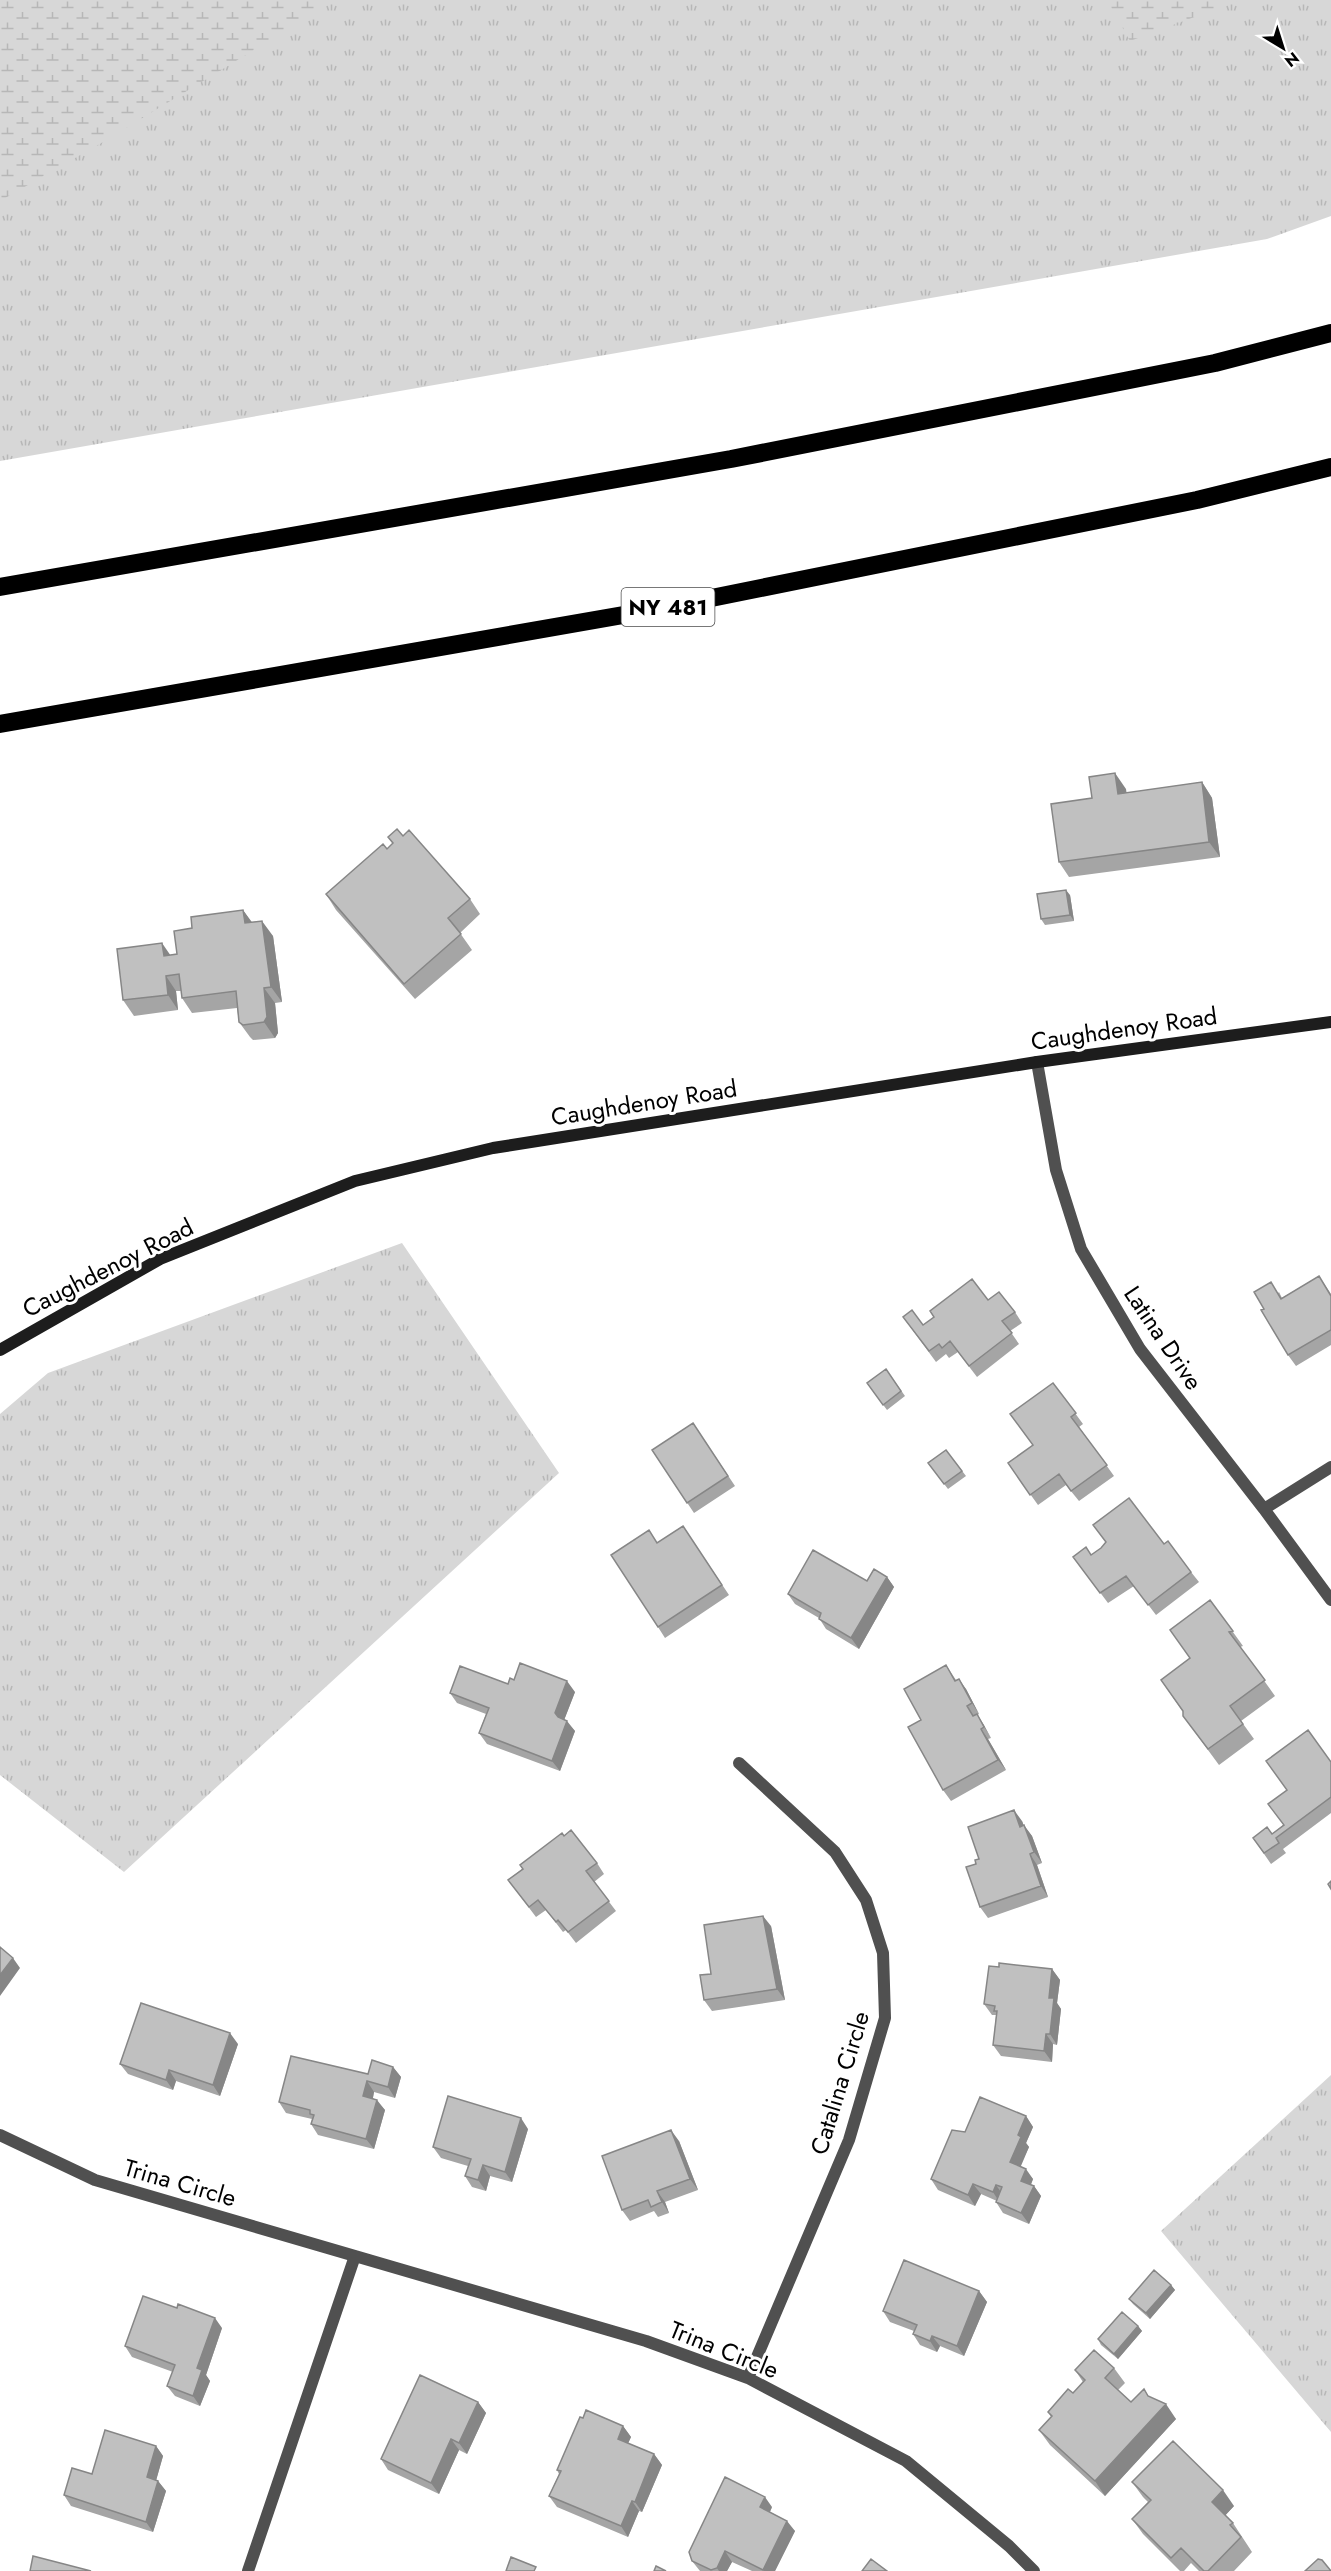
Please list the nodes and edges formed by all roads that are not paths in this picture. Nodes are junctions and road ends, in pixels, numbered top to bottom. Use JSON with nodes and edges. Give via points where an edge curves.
{"nodes":[{"id":1,"x":1331,"y":333,"type":"edge"},
{"id":2,"x":1331,"y":467,"type":"edge"},
{"id":3,"x":0,"y":587,"type":"edge"},
{"id":4,"x":0,"y":723,"type":"edge"},
{"id":5,"x":1331,"y":1022,"type":"edge"},
{"id":6,"x":1037,"y":1062,"type":"junction"},
{"id":7,"x":0,"y":1350,"type":"edge"},
{"id":8,"x":1331,"y":1467,"type":"edge"},
{"id":9,"x":1264,"y":1509,"type":"junction"},
{"id":10,"x":1331,"y":1600,"type":"edge"},
{"id":11,"x":739,"y":1763,"type":"dead end"},
{"id":12,"x":0,"y":2135,"type":"edge"},
{"id":13,"x":355,"y":2256,"type":"junction"},
{"id":14,"x":748,"y":2378,"type":"junction"},
{"id":15,"x":248,"y":2571,"type":"edge"},
{"id":16,"x":1034,"y":2571,"type":"edge"}],
"edges":[{"from":1,"to":3,"type":"highway","via":[[1215,363],[731,459]]},
{"from":2,"to":4,"type":"highway","number":"NY 481","via":[[1197,500],[652,610]]},
{"from":5,"to":6,"type":"street","name":"Caughdenoy Road"},
{"from":6,"to":7,"type":"street","name":"Caughdenoy Road","via":[[493,1148],[356,1180],[160,1259]]},
{"from":6,"to":9,"type":"street","name":"Latina Drive","via":[[1056,1170],[1081,1249],[1140,1349]]},
{"from":8,"to":9,"type":"street"},
{"from":9,"to":10,"type":"street","name":"Latina Drive"},
{"from":11,"to":14,"type":"street","name":"Catalina Circle","via":[[835,1851],[866,1900],[883,1953],[885,2018],[849,2140]]},
{"from":12,"to":13,"type":"street","name":"Trina Circle","via":[[95,2180]]},
{"from":13,"to":14,"type":"street","name":"Trina Circle","via":[[646,2341]]},
{"from":13,"to":15,"type":"street"},
{"from":14,"to":16,"type":"street","name":"Trina Circle","via":[[906,2461]]}]}
